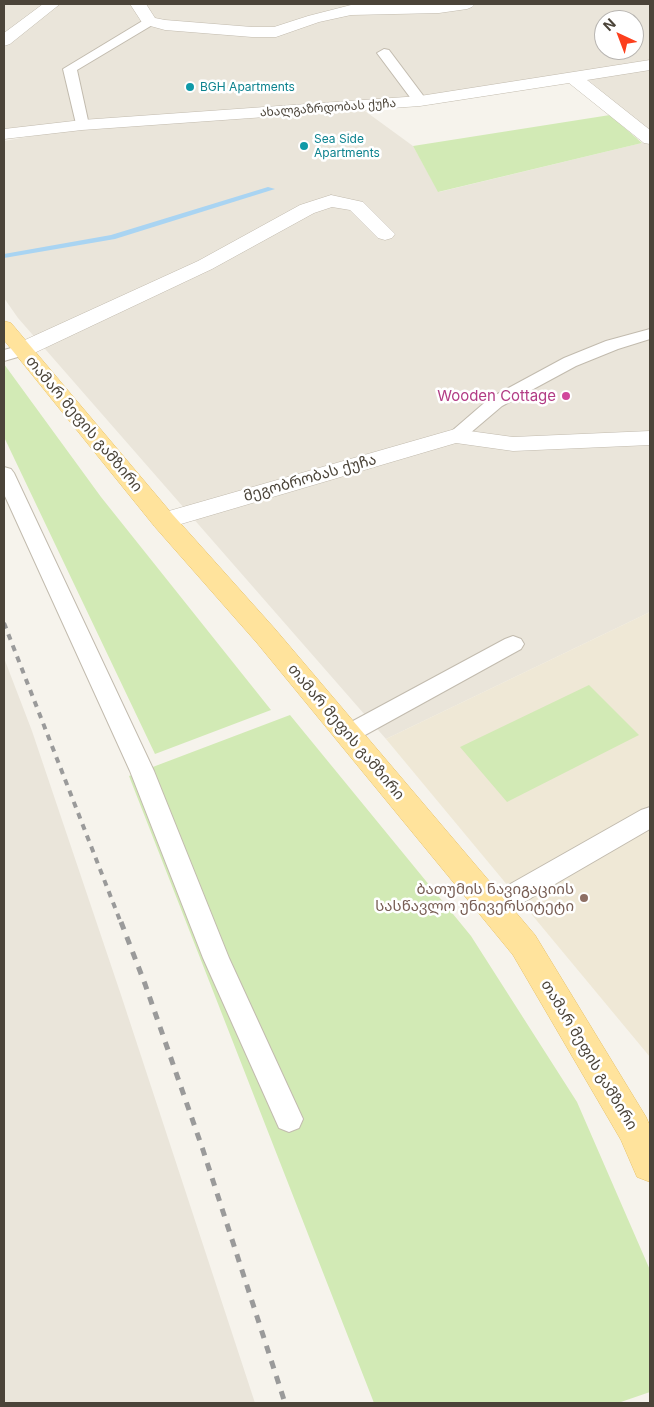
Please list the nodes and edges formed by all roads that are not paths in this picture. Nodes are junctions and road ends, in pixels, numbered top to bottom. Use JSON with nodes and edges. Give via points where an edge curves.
{"nodes":[{"id":1,"x":52,"y":4,"type":"edge"},
{"id":2,"x":138,"y":4,"type":"edge"},
{"id":3,"x":468,"y":4,"type":"edge"},
{"id":4,"x":149,"y":21,"type":"junction"},
{"id":5,"x":4,"y":41,"type":"edge"},
{"id":6,"x":384,"y":53,"type":"dead end"},
{"id":7,"x":650,"y":65,"type":"edge"},
{"id":8,"x":574,"y":78,"type":"junction"},
{"id":9,"x":420,"y":101,"type":"junction"},
{"id":10,"x":82,"y":125,"type":"junction"},
{"id":11,"x":4,"y":134,"type":"edge"},
{"id":12,"x":650,"y":139,"type":"edge"},
{"id":13,"x":386,"y":234,"type":"dead end"},
{"id":14,"x":4,"y":327,"type":"edge"},
{"id":15,"x":650,"y":334,"type":"edge"},
{"id":16,"x":13,"y":353,"type":"edge"},
{"id":17,"x":455,"y":436,"type":"junction"},
{"id":18,"x":650,"y":438,"type":"edge"},
{"id":19,"x":4,"y":473,"type":"edge"},
{"id":20,"x":164,"y":521,"type":"junction"},
{"id":21,"x":513,"y":644,"type":"dead end"},
{"id":22,"x":348,"y":734,"type":"junction"},
{"id":23,"x":650,"y":817,"type":"edge"},
{"id":24,"x":491,"y":908,"type":"junction"},
{"id":25,"x":288,"y":1118,"type":"dead end"},
{"id":26,"x":650,"y":1165,"type":"edge"}],
"edges":[{"from":1,"to":5,"type":"street"},
{"from":2,"to":4,"type":"street"},
{"from":3,"to":4,"type":"street","via":[[439,8],[351,10],[314,18],[276,32],[165,26]]},
{"from":4,"to":10,"type":"lane","via":[[70,68]]},
{"from":6,"to":9,"type":"lane"},
{"from":7,"to":8,"type":"street","name":"ახალგაზრდობას ქუჩა"},
{"from":8,"to":9,"type":"street","name":"ახალგაზრდობას ქუჩა"},
{"from":8,"to":12,"type":"street"},
{"from":9,"to":10,"type":"street","name":"ახალგაზრდობას ქუჩა"},
{"from":10,"to":11,"type":"street","name":"ახალგაზრდობას ქუჩა"},
{"from":13,"to":16,"type":"street","via":[[356,206],[331,201],[307,209],[205,265]]},
{"from":14,"to":16,"type":"main road","name":"თამარ მეფის გამზირი"},
{"from":15,"to":17,"type":"lane","name":"მეგობრობას ქუჩა","via":[[570,362],[496,402]]},
{"from":16,"to":20,"type":"main road","name":"თამარ მეფის გამზირი"},
{"from":17,"to":18,"type":"street","name":"მეგობრობას ქუჩა","via":[[513,444]]},
{"from":17,"to":20,"type":"street","name":"მეგობრობას ქუჩა"},
{"from":19,"to":25,"type":"lane","via":[[142,771],[216,958]]},
{"from":20,"to":22,"type":"main road","name":"თამარ მეფის გამზირი"},
{"from":21,"to":22,"type":"lane"},
{"from":22,"to":24,"type":"main road","name":"თამარ მეფის გამზირი"},
{"from":23,"to":24,"type":"lane"},
{"from":24,"to":26,"type":"main road","name":"თამარ მეფის გამზირი","via":[[524,945],[634,1129]]}]}
